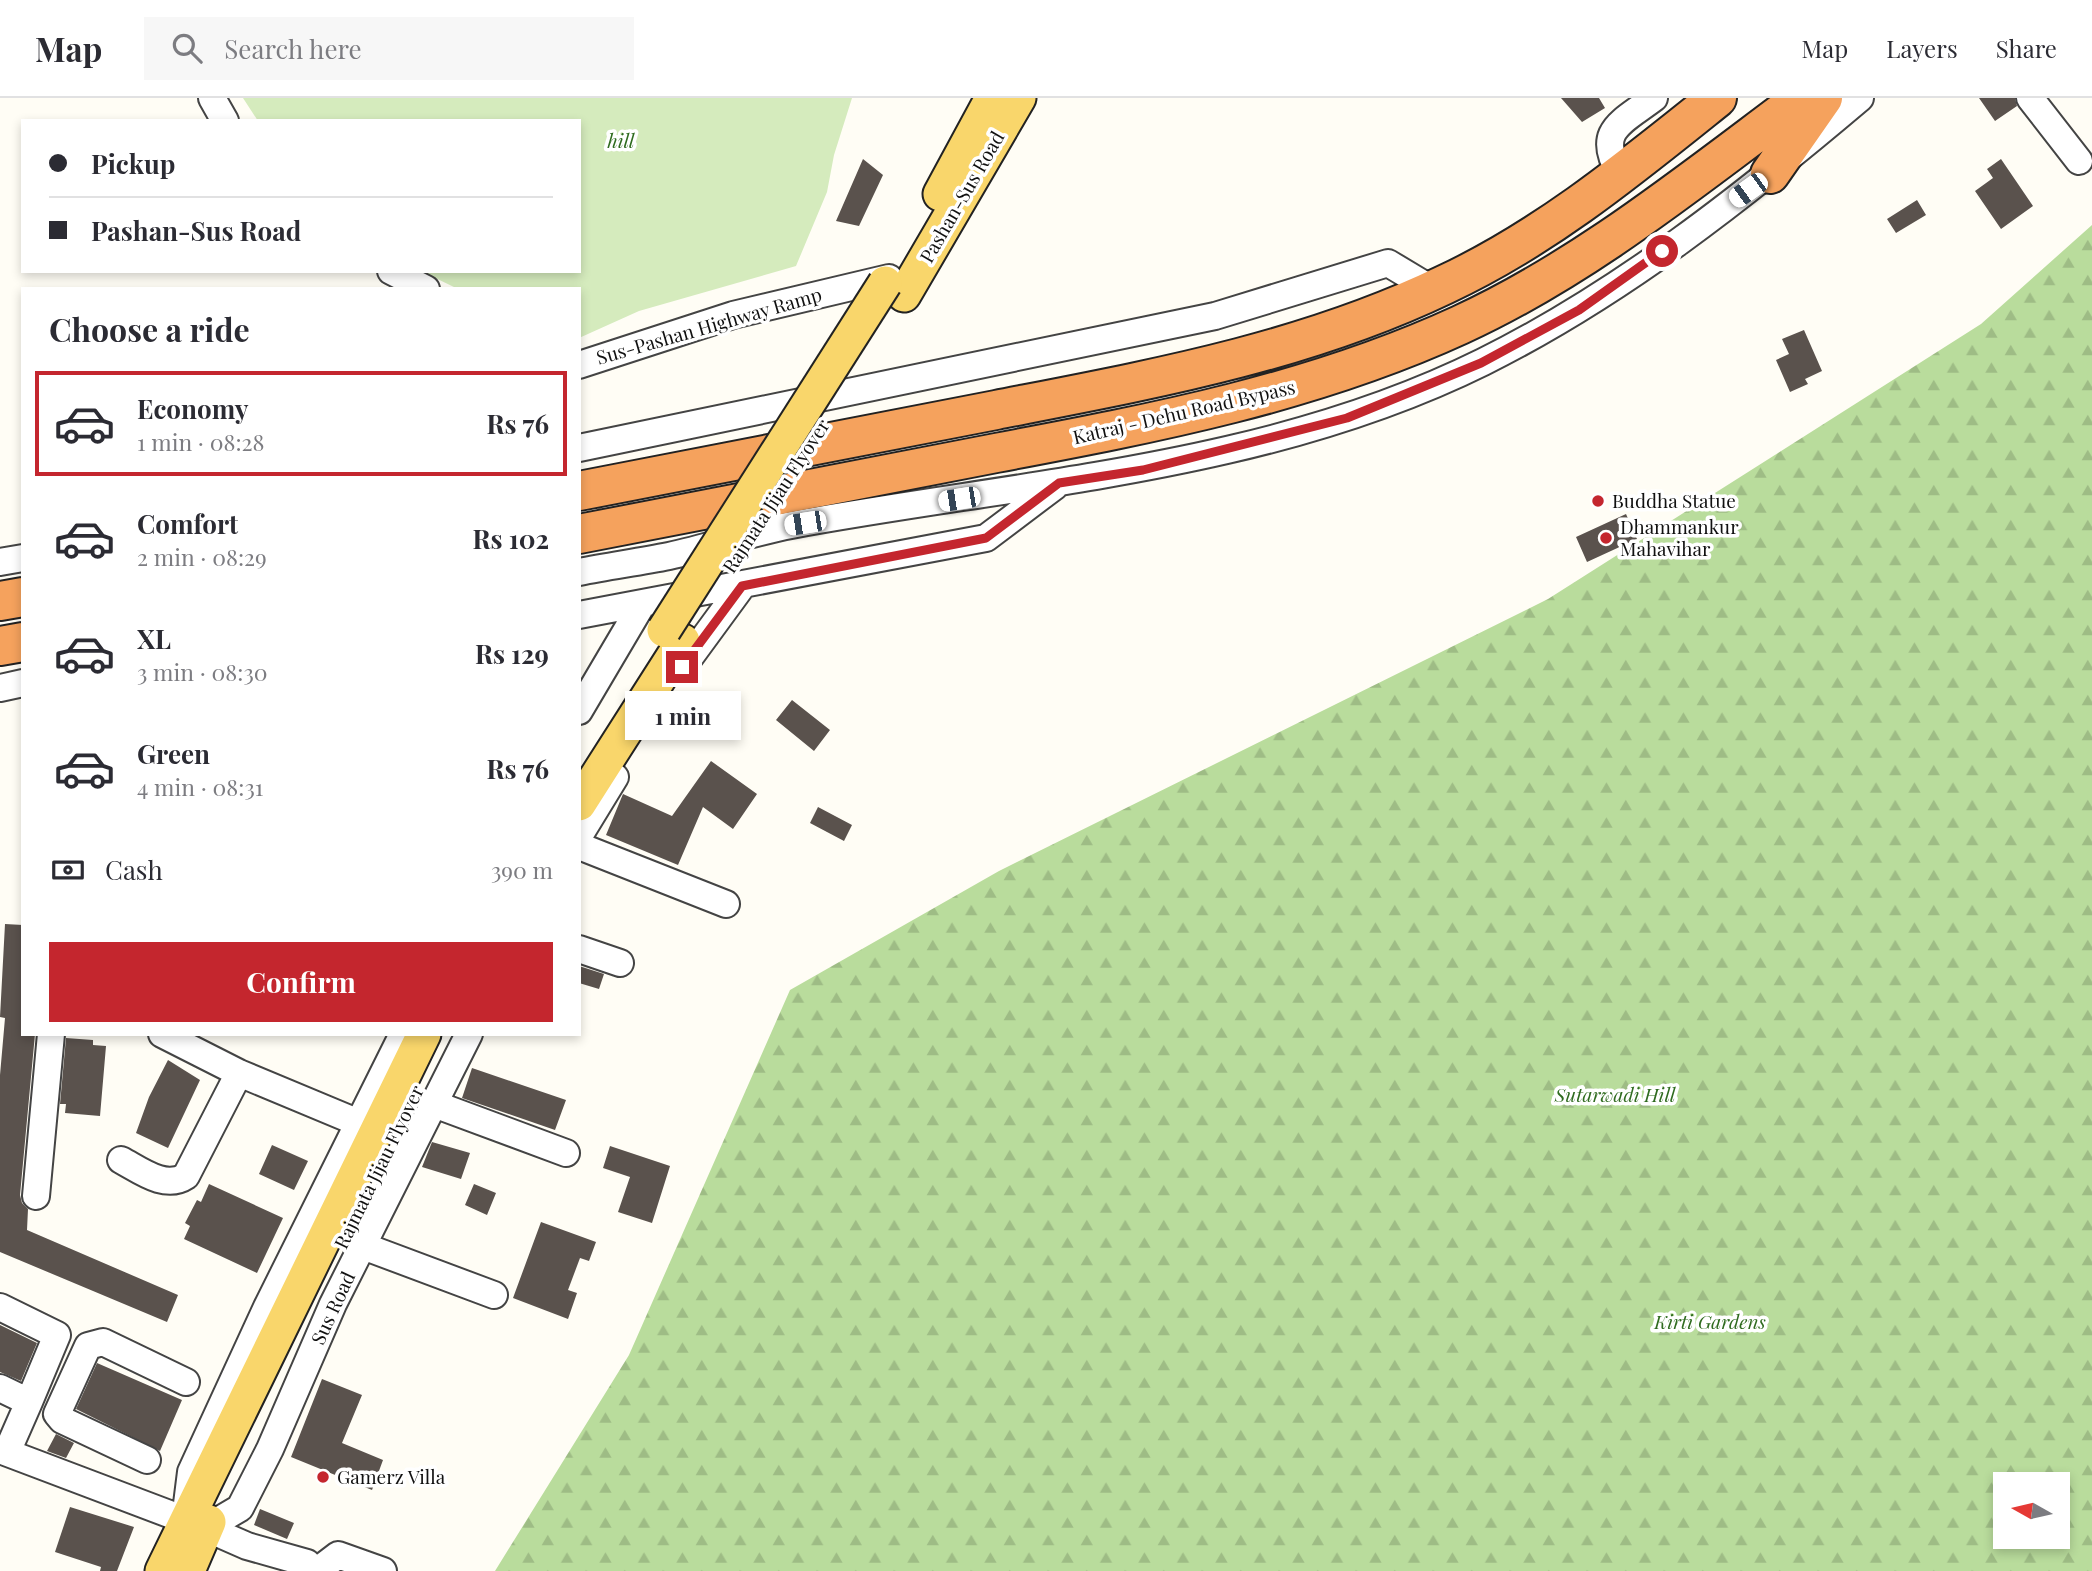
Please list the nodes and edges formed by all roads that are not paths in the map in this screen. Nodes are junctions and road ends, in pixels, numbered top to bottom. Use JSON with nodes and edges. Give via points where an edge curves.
{"nodes":[{"id":1,"x":212,"y":98,"type":"edge"},
{"id":2,"x":992,"y":98,"type":"edge"},
{"id":3,"x":1019,"y":98,"type":"edge"},
{"id":4,"x":1654,"y":98,"type":"edge"},
{"id":5,"x":1717,"y":98,"type":"edge"},
{"id":6,"x":1802,"y":98,"type":"edge"},
{"id":7,"x":1823,"y":98,"type":"edge"},
{"id":8,"x":1860,"y":98,"type":"edge"},
{"id":9,"x":2030,"y":98,"type":"edge"},
{"id":10,"x":224,"y":119,"type":"edge"},
{"id":11,"x":2078,"y":161,"type":"dead end"},
{"id":12,"x":1770,"y":174,"type":"junction"},
{"id":13,"x":1621,"y":175,"type":"junction"},
{"id":14,"x":395,"y":273,"type":"edge"},
{"id":15,"x":893,"y":285,"type":"junction"},
{"id":16,"x":422,"y":287,"type":"edge"},
{"id":17,"x":1433,"y":290,"type":"junction"},
{"id":18,"x":581,"y":363,"type":"edge"},
{"id":19,"x":581,"y":448,"type":"edge"},
{"id":20,"x":1059,"y":483,"type":"junction"},
{"id":21,"x":581,"y":491,"type":"edge"},
{"id":22,"x":581,"y":534,"type":"edge"},
{"id":23,"x":21,"y":558,"type":"edge"},
{"id":24,"x":0,"y":562,"type":"edge"},
{"id":25,"x":581,"y":572,"type":"edge"},
{"id":26,"x":742,"y":586,"type":"junction"},
{"id":27,"x":21,"y":597,"type":"edge"},
{"id":28,"x":0,"y":601,"type":"edge"},
{"id":29,"x":641,"y":606,"type":"junction"},
{"id":30,"x":581,"y":615,"type":"edge"},
{"id":31,"x":21,"y":642,"type":"edge"},
{"id":32,"x":0,"y":646,"type":"edge"},
{"id":33,"x":676,"y":646,"type":"junction"},
{"id":34,"x":21,"y":683,"type":"edge"},
{"id":35,"x":0,"y":688,"type":"edge"},
{"id":36,"x":581,"y":708,"type":"edge"},
{"id":37,"x":581,"y":760,"type":"edge"},
{"id":38,"x":581,"y":801,"type":"edge"},
{"id":39,"x":581,"y":832,"type":"edge"},
{"id":40,"x":581,"y":847,"type":"edge"},
{"id":41,"x":726,"y":904,"type":"dead end"},
{"id":42,"x":581,"y":950,"type":"edge"},
{"id":43,"x":620,"y":963,"type":"dead end"},
{"id":44,"x":51,"y":1036,"type":"edge"},
{"id":45,"x":166,"y":1036,"type":"edge"},
{"id":46,"x":402,"y":1036,"type":"edge"},
{"id":47,"x":423,"y":1036,"type":"edge"},
{"id":48,"x":444,"y":1036,"type":"edge"},
{"id":49,"x":468,"y":1036,"type":"edge"},
{"id":50,"x":239,"y":1073,"type":"junction"},
{"id":51,"x":434,"y":1104,"type":"junction"},
{"id":52,"x":359,"y":1123,"type":"junction"},
{"id":53,"x":566,"y":1153,"type":"dead end"},
{"id":54,"x":121,"y":1160,"type":"dead end"},
{"id":55,"x":36,"y":1195,"type":"dead end"},
{"id":56,"x":363,"y":1246,"type":"junction"},
{"id":57,"x":494,"y":1295,"type":"dead end"},
{"id":58,"x":0,"y":1307,"type":"edge"},
{"id":59,"x":186,"y":1382,"type":"dead end"},
{"id":60,"x":0,"y":1388,"type":"edge"},
{"id":61,"x":29,"y":1402,"type":"junction"},
{"id":62,"x":118,"y":1446,"type":"junction"},
{"id":63,"x":4,"y":1451,"type":"edge"},
{"id":64,"x":147,"y":1460,"type":"dead end"},
{"id":65,"x":101,"y":1486,"type":"junction"},
{"id":66,"x":196,"y":1524,"type":"junction"},
{"id":67,"x":312,"y":1567,"type":"edge"},
{"id":68,"x":162,"y":1571,"type":"edge"},
{"id":69,"x":188,"y":1571,"type":"edge"},
{"id":70,"x":383,"y":1571,"type":"edge"}],
"edges":[{"from":1,"to":10,"type":"street"},
{"from":2,"to":15,"type":"main road","name":"Pashan-Sus Road"},
{"from":3,"to":15,"type":"main road","name":"Pashan-Sus Road"},
{"from":4,"to":13,"type":"street","via":[[1617,126],[1609,143],[1608,154]]},
{"from":5,"to":13,"type":"highway","name":"Katraj - Dehu Road Bypass"},
{"from":6,"to":22,"type":"highway","name":"Katraj - Dehu Road Bypass","via":[[1557,273],[1462,324],[1332,376],[1136,427]]},
{"from":7,"to":12,"type":"highway"},
{"from":8,"to":12,"type":"street"},
{"from":9,"to":11,"type":"street"},
{"from":12,"to":20,"type":"street","via":[[1579,310],[1481,363],[1347,418],[1143,470]]},
{"from":13,"to":17,"type":"highway","name":"Katraj - Dehu Road Bypass","via":[[1535,237]]},
{"from":14,"to":16,"type":"street"},
{"from":15,"to":18,"type":"street","name":"Sus-Pashan Highway Ramp","via":[[839,288],[733,315]]},
{"from":15,"to":33,"type":"main road","name":"Rajmata Jijau Flyover","bridge":true},
{"from":17,"to":19,"type":"street","via":[[1388,263],[1203,319]]},
{"from":17,"to":21,"type":"highway","name":"Katraj - Dehu Road Bypass","via":[[1318,336],[1226,363]]},
{"from":20,"to":25,"type":"street","via":[[789,526],[670,556]]},
{"from":20,"to":26,"type":"street","via":[[986,538]]},
{"from":23,"to":24,"type":"street"},
{"from":26,"to":29,"type":"street"},
{"from":26,"to":33,"type":"street"},
{"from":27,"to":28,"type":"highway"},
{"from":29,"to":30,"type":"street"},
{"from":29,"to":36,"type":"street"},
{"from":31,"to":32,"type":"highway"},
{"from":33,"to":37,"type":"main road","name":"Rajmata Jijau Flyover"},
{"from":33,"to":38,"type":"main road","name":"Rajmata Jijau Flyover"},
{"from":33,"to":39,"type":"street"},
{"from":34,"to":35,"type":"street"},
{"from":40,"to":41,"type":"street"},
{"from":42,"to":43,"type":"street"},
{"from":44,"to":55,"type":"street"},
{"from":45,"to":50,"type":"street"},
{"from":46,"to":52,"type":"street"},
{"from":47,"to":66,"type":"main road","name":"Rajmata Jijau Flyover"},
{"from":48,"to":66,"type":"main road","name":"Rajmata Jijau Flyover"},
{"from":49,"to":51,"type":"street","name":"Sus Road"},
{"from":50,"to":52,"type":"street"},
{"from":50,"to":54,"type":"street","via":[[186,1176],[164,1181]]},
{"from":51,"to":53,"type":"street"},
{"from":51,"to":56,"type":"street","name":"Sus Road"},
{"from":52,"to":66,"type":"street","via":[[191,1472]]},
{"from":56,"to":57,"type":"street"},
{"from":56,"to":66,"type":"street","name":"Sus Road","via":[[240,1508]]},
{"from":58,"to":61,"type":"street","via":[[57,1335]]},
{"from":59,"to":62,"type":"street","via":[[103,1342],[88,1346],[57,1414]]},
{"from":60,"to":61,"type":"street"},
{"from":61,"to":63,"type":"street"},
{"from":62,"to":64,"type":"street"},
{"from":62,"to":65,"type":"street"},
{"from":63,"to":65,"type":"street"},
{"from":65,"to":66,"type":"street"},
{"from":66,"to":67,"type":"street"},
{"from":66,"to":68,"type":"main road"},
{"from":66,"to":69,"type":"main road"},
{"from":67,"to":70,"type":"street","via":[[338,1555]]}]}
